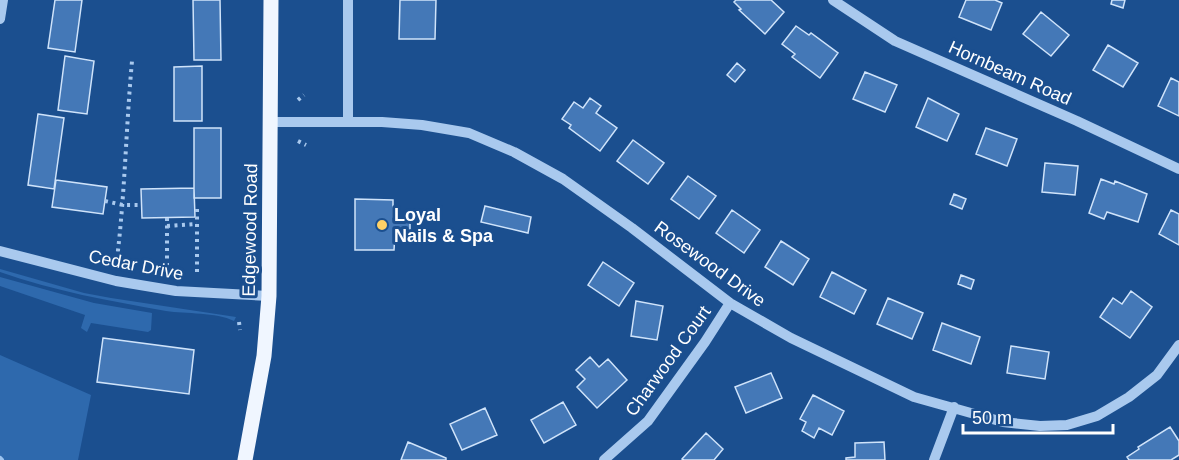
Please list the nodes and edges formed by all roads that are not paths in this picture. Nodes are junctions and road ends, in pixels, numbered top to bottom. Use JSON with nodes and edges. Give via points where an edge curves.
{"nodes":[{"id":1,"x":3,"y":0,"type":"edge"},
{"id":2,"x":271,"y":0,"type":"edge"},
{"id":3,"x":348,"y":0,"type":"edge"},
{"id":4,"x":833,"y":0,"type":"edge"},
{"id":5,"x":0,"y":19,"type":"edge"},
{"id":6,"x":272,"y":122,"type":"junction"},
{"id":7,"x":348,"y":122,"type":"junction"},
{"id":8,"x":1179,"y":169,"type":"edge"},
{"id":9,"x":0,"y":250,"type":"edge"},
{"id":10,"x":269,"y":296,"type":"junction"},
{"id":11,"x":730,"y":303,"type":"junction"},
{"id":12,"x":1179,"y":345,"type":"edge"},
{"id":13,"x":954,"y":407,"type":"junction"},
{"id":14,"x":245,"y":460,"type":"edge"},
{"id":15,"x":604,"y":460,"type":"edge"},
{"id":16,"x":934,"y":460,"type":"edge"}],
"edges":[{"from":1,"to":5,"type":"street"},
{"from":2,"to":6,"type":"main road","name":"Edgewood Road"},
{"from":3,"to":7,"type":"street"},
{"from":4,"to":8,"type":"street","name":"Hornbeam Road","via":[[895,41]]},
{"from":6,"to":7,"type":"street","name":"Rosewood Drive"},
{"from":6,"to":10,"type":"main road","name":"Edgewood Road"},
{"from":7,"to":11,"type":"street","name":"Rosewood Drive","via":[[431,126],[470,134],[514,152],[563,179]]},
{"from":9,"to":10,"type":"street","name":"Cedar Drive","via":[[116,281],[176,291]]},
{"from":10,"to":14,"type":"main road","name":"Edgewood Road","via":[[264,356]]},
{"from":11,"to":13,"type":"street","name":"Rosewood Drive","via":[[879,381],[914,397]]},
{"from":11,"to":15,"type":"street","name":"Charwood Court","via":[[648,421]]},
{"from":12,"to":13,"type":"street","name":"Rosewood Drive","via":[[1156,375],[1129,397],[1098,416],[1067,425],[1003,422]]},
{"from":13,"to":16,"type":"street"}]}
